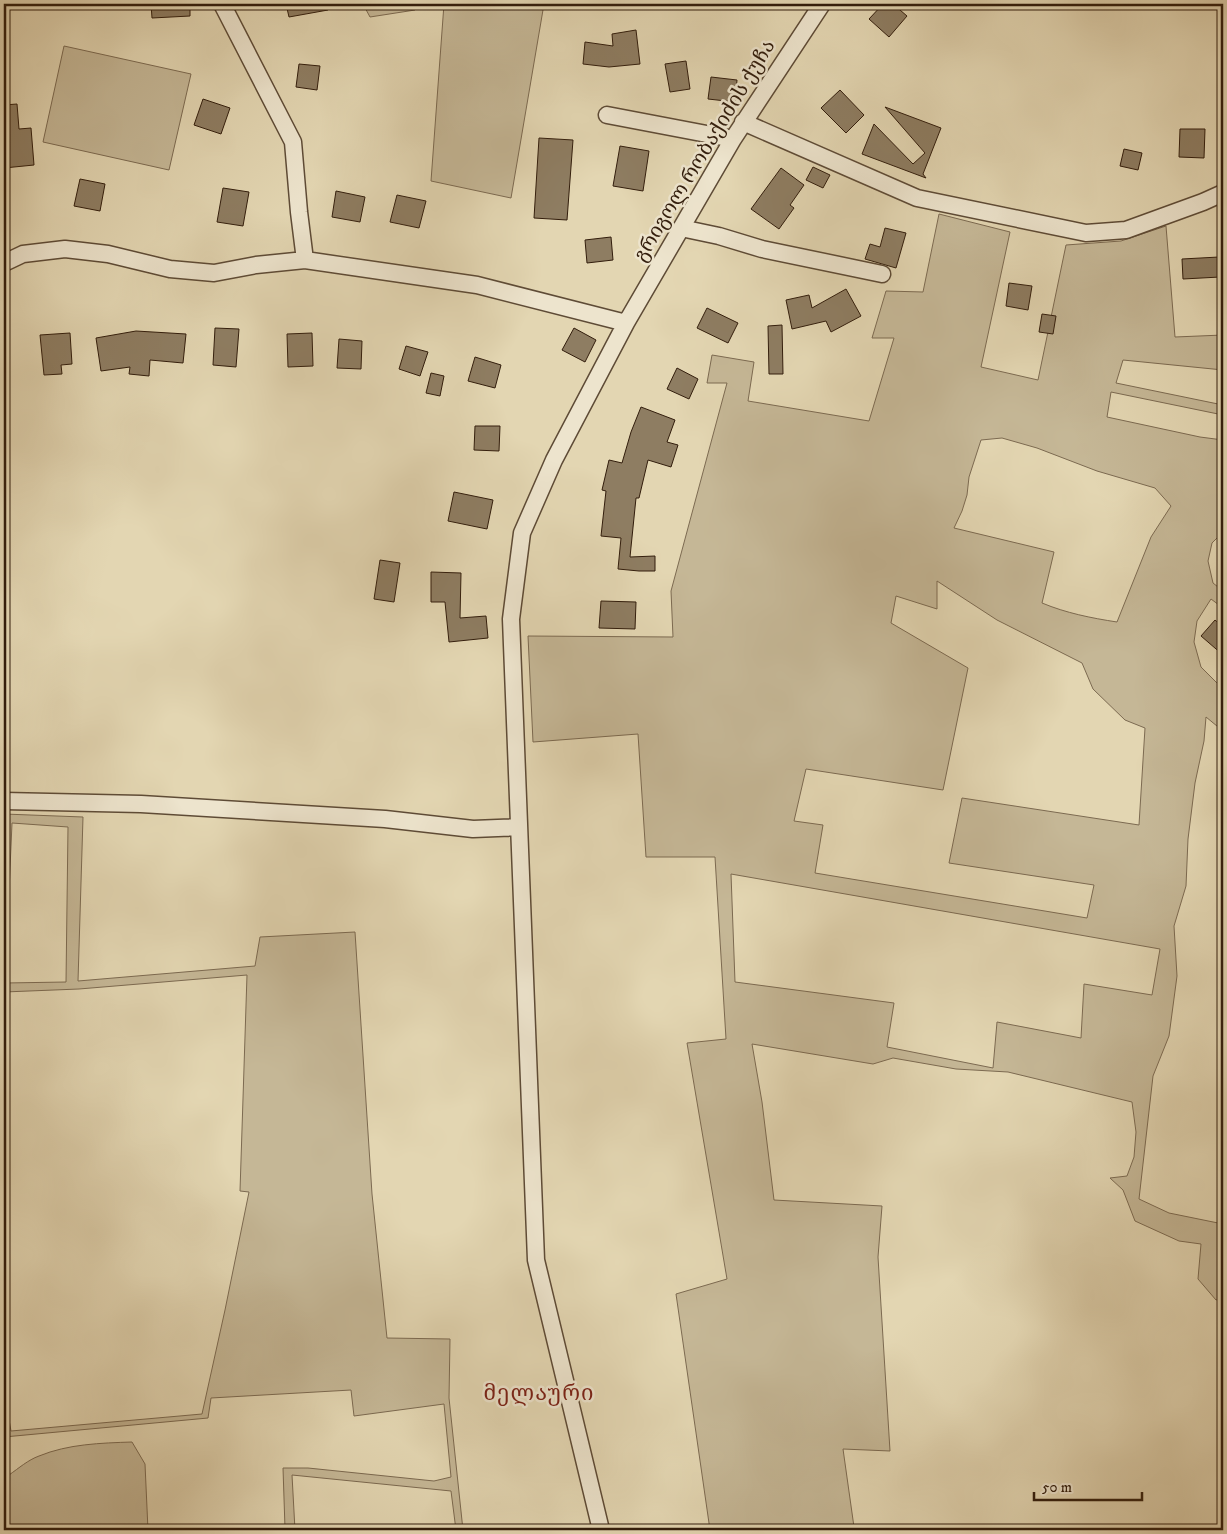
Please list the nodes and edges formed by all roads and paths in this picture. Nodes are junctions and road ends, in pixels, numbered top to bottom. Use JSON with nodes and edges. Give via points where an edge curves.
{"nodes":[{"id":1,"x":222,"y":4,"type":"edge"},
{"id":2,"x":822,"y":4,"type":"edge"},
{"id":3,"x":607,"y":115,"type":"dead end"},
{"id":4,"x":743,"y":122,"type":"junction"},
{"id":5,"x":733,"y":139,"type":"junction"},
{"id":6,"x":1223,"y":193,"type":"edge"},
{"id":7,"x":681,"y":228,"type":"junction"},
{"id":8,"x":305,"y":260,"type":"junction"},
{"id":9,"x":4,"y":263,"type":"edge"},
{"id":10,"x":882,"y":274,"type":"dead end"},
{"id":11,"x":626,"y":323,"type":"junction"},
{"id":12,"x":4,"y":801,"type":"edge"},
{"id":13,"x":519,"y":827,"type":"junction"},
{"id":14,"x":601,"y":1530,"type":"edge"}],
"edges":[{"from":1,"to":8,"type":"street","via":[[293,142]]},
{"from":2,"to":4,"type":"street","name":"გრიგოლ რობაქიძის ქუჩა"},
{"from":3,"to":5,"type":"street"},
{"from":4,"to":5,"type":"street","name":"გრიგოლ რობაქიძის ქუჩა"},
{"from":4,"to":6,"type":"street","via":[[917,198],[1086,233],[1126,230]]},
{"from":5,"to":7,"type":"street","name":"გრიგოლ რობაქიძის ქუჩა"},
{"from":7,"to":10,"type":"street"},
{"from":7,"to":11,"type":"street","name":"გრიგოლ რობაქიძის ქუჩა"},
{"from":8,"to":9,"type":"street","via":[[214,273],[170,269],[108,254],[65,249],[23,254]]},
{"from":8,"to":11,"type":"street","via":[[477,285]]},
{"from":11,"to":13,"type":"street","name":"გრიგოლ რობაქიძის ქუჩა","via":[[554,460],[522,533],[511,619]]},
{"from":12,"to":13,"type":"street","via":[[141,804],[385,819],[473,829]]},
{"from":13,"to":14,"type":"street","name":"გრიგოლ რობაქიძის ქუჩა","via":[[536,1260]]}]}
